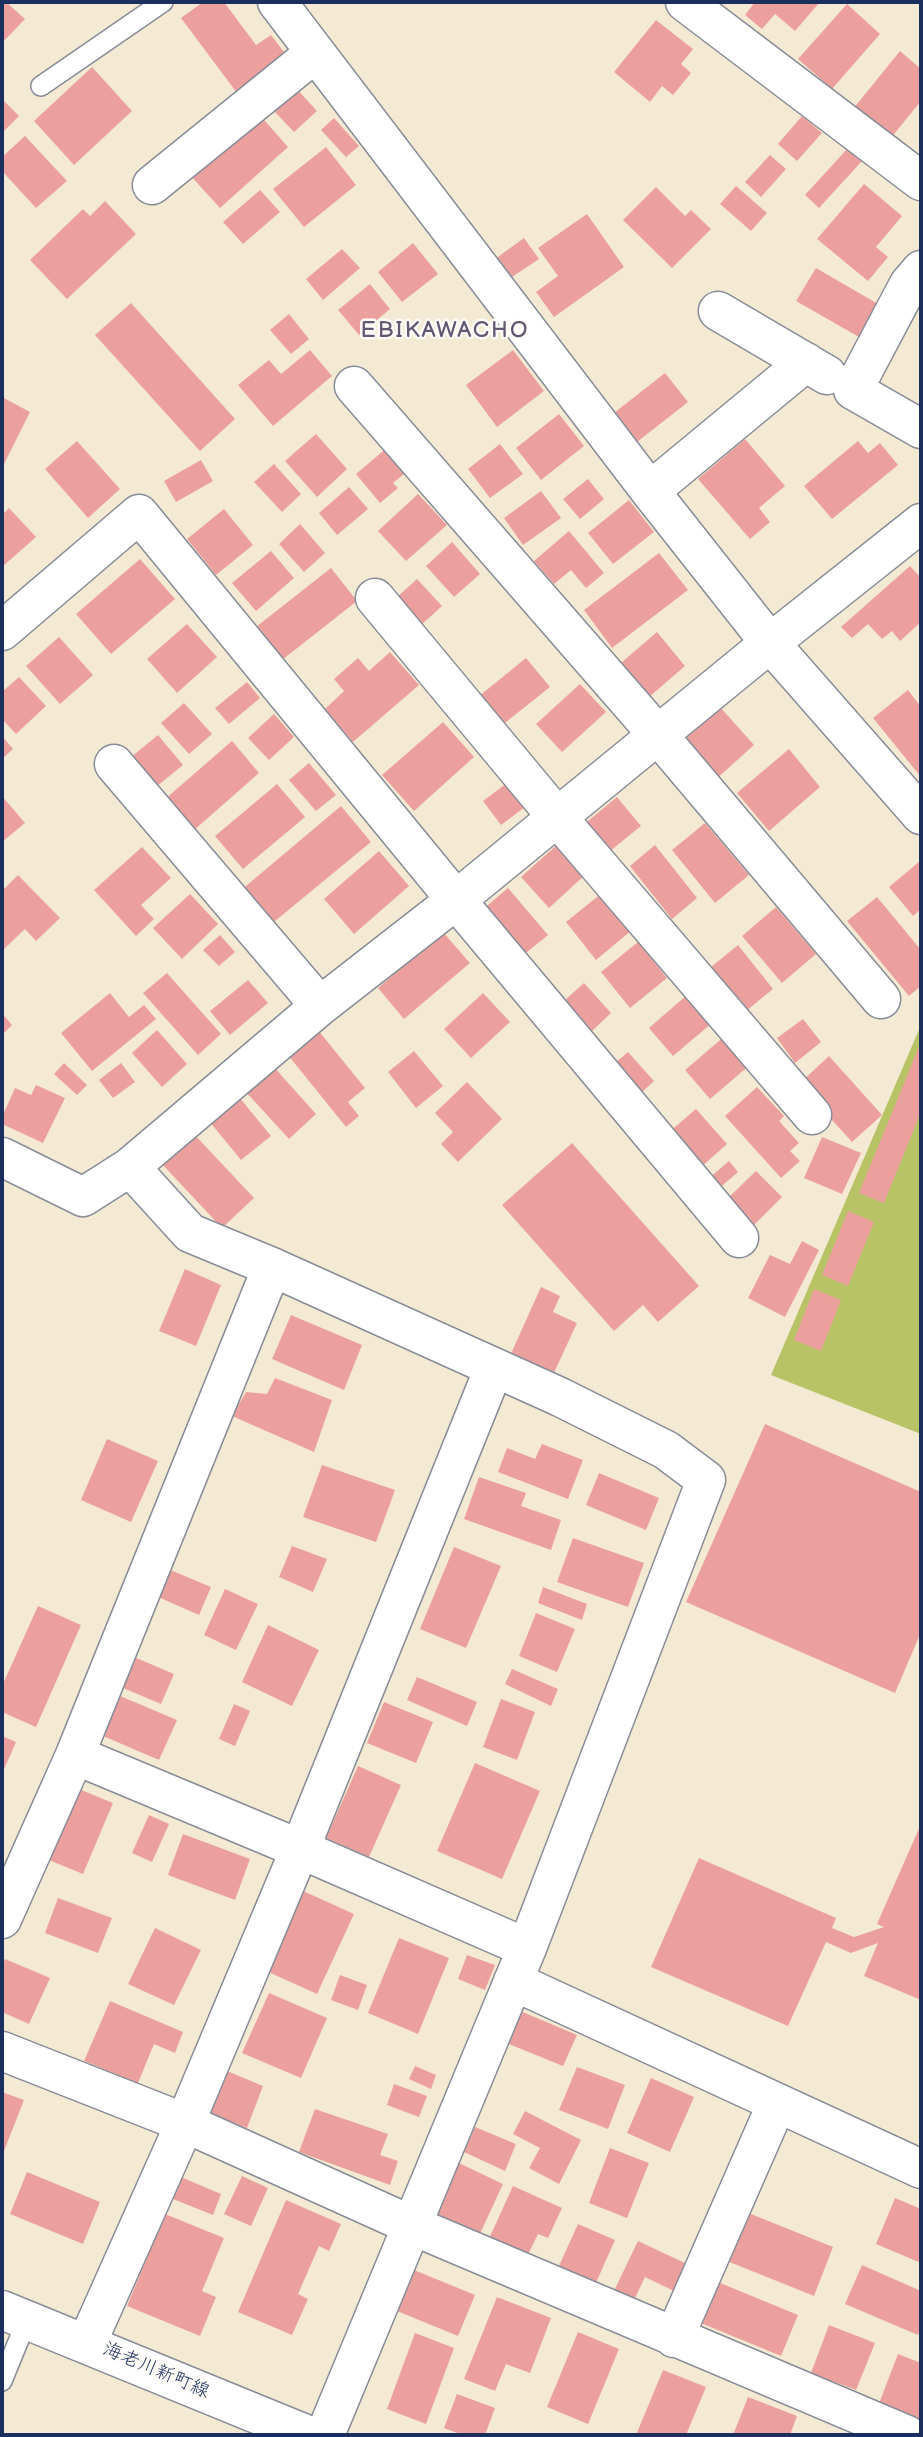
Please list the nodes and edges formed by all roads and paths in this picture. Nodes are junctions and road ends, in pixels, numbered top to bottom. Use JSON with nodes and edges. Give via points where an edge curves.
{"nodes":[{"id":1,"x":163,"y":2,"type":"edge"},
{"id":2,"x":277,"y":2,"type":"edge"},
{"id":3,"x":685,"y":2,"type":"edge"},
{"id":4,"x":315,"y":53,"type":"junction"},
{"id":5,"x":41,"y":86,"type":"dead end"},
{"id":6,"x":921,"y":181,"type":"edge"},
{"id":7,"x":152,"y":185,"type":"dead end"},
{"id":8,"x":921,"y":270,"type":"edge"},
{"id":9,"x":718,"y":311,"type":"dead end"},
{"id":10,"x":806,"y":362,"type":"junction"},
{"id":11,"x":354,"y":386,"type":"dead end"},
{"id":12,"x":853,"y":390,"type":"junction"},
{"id":13,"x":921,"y":429,"type":"edge"},
{"id":14,"x":650,"y":491,"type":"junction"},
{"id":15,"x":921,"y":523,"type":"edge"},
{"id":16,"x":375,"y":598,"type":"dead end"},
{"id":17,"x":8,"y":612,"type":"edge"},
{"id":18,"x":770,"y":643,"type":"junction"},
{"id":19,"x":658,"y":734,"type":"junction"},
{"id":20,"x":114,"y":764,"type":"dead end"},
{"id":21,"x":921,"y":816,"type":"edge"},
{"id":22,"x":557,"y":817,"type":"junction"},
{"id":23,"x":456,"y":900,"type":"junction"},
{"id":24,"x":881,"y":999,"type":"dead end"},
{"id":25,"x":320,"y":1006,"type":"junction"},
{"id":26,"x":812,"y":1115,"type":"dead end"},
{"id":27,"x":2,"y":1157,"type":"edge"},
{"id":28,"x":130,"y":1167,"type":"junction"},
{"id":29,"x":739,"y":1238,"type":"dead end"},
{"id":30,"x":272,"y":1267,"type":"junction"},
{"id":31,"x":494,"y":1368,"type":"junction"},
{"id":32,"x":75,"y":1755,"type":"junction"},
{"id":33,"x":300,"y":1849,"type":"junction"},
{"id":34,"x":2,"y":1919,"type":"edge"},
{"id":35,"x":520,"y":1965,"type":"junction"},
{"id":36,"x":2,"y":2051,"type":"edge"},
{"id":37,"x":777,"y":2102,"type":"junction"},
{"id":38,"x":185,"y":2123,"type":"junction"},
{"id":39,"x":921,"y":2169,"type":"edge"},
{"id":40,"x":411,"y":2225,"type":"junction"},
{"id":41,"x":15,"y":2315,"type":"edge"},
{"id":42,"x":674,"y":2338,"type":"junction"},
{"id":43,"x":88,"y":2343,"type":"junction"},
{"id":44,"x":2,"y":2381,"type":"edge"},
{"id":45,"x":308,"y":2435,"type":"edge"},
{"id":46,"x":325,"y":2435,"type":"edge"},
{"id":47,"x":907,"y":2435,"type":"edge"}],
"edges":[{"from":1,"to":5,"type":"lane"},
{"from":2,"to":4,"type":"street"},
{"from":3,"to":6,"type":"street"},
{"from":4,"to":7,"type":"street"},
{"from":4,"to":14,"type":"street"},
{"from":8,"to":12,"type":"street","via":[[909,284]]},
{"from":9,"to":10,"type":"street"},
{"from":10,"to":12,"type":"street"},
{"from":10,"to":14,"type":"street"},
{"from":11,"to":19,"type":"street"},
{"from":12,"to":13,"type":"street"},
{"from":14,"to":18,"type":"street"},
{"from":15,"to":18,"type":"street"},
{"from":16,"to":22,"type":"street"},
{"from":17,"to":23,"type":"street","via":[[139,514]]},
{"from":18,"to":19,"type":"street"},
{"from":18,"to":21,"type":"street"},
{"from":19,"to":22,"type":"street"},
{"from":19,"to":24,"type":"street"},
{"from":20,"to":25,"type":"street"},
{"from":22,"to":23,"type":"street"},
{"from":22,"to":26,"type":"street"},
{"from":23,"to":25,"type":"street"},
{"from":23,"to":29,"type":"street"},
{"from":25,"to":28,"type":"street"},
{"from":27,"to":28,"type":"street","via":[[83,1197]]},
{"from":28,"to":30,"type":"street","via":[[190,1233]]},
{"from":30,"to":31,"type":"street"},
{"from":30,"to":32,"type":"street"},
{"from":31,"to":33,"type":"street"},
{"from":31,"to":35,"type":"street","via":[[666,1450],[706,1479]]},
{"from":32,"to":33,"type":"street"},
{"from":32,"to":34,"type":"street"},
{"from":33,"to":35,"type":"street"},
{"from":33,"to":38,"type":"street"},
{"from":35,"to":37,"type":"street"},
{"from":35,"to":40,"type":"street"},
{"from":36,"to":38,"type":"street"},
{"from":37,"to":39,"type":"street"},
{"from":37,"to":42,"type":"street"},
{"from":38,"to":40,"type":"street"},
{"from":38,"to":43,"type":"street"},
{"from":40,"to":42,"type":"street"},
{"from":40,"to":46,"type":"street"},
{"from":41,"to":43,"type":"street","name":"海老川新町線"},
{"from":41,"to":44,"type":"lane"},
{"from":42,"to":47,"type":"street"},
{"from":43,"to":45,"type":"street","name":"海老川新町線"}]}
